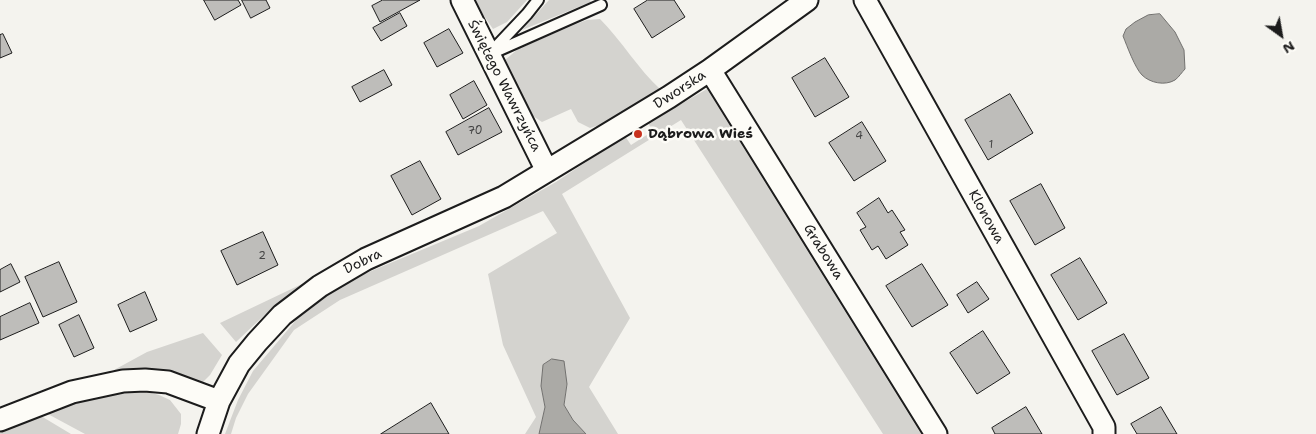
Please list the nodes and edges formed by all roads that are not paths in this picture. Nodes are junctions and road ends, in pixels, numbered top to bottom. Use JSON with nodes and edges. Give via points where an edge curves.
{"nodes":[{"id":1,"x":462,"y":0,"type":"edge"},
{"id":2,"x":538,"y":0,"type":"edge"},
{"id":3,"x":807,"y":0,"type":"edge"},
{"id":4,"x":865,"y":0,"type":"edge"},
{"id":5,"x":601,"y":5,"type":"dead end"},
{"id":6,"x":488,"y":55,"type":"junction"},
{"id":7,"x":710,"y":70,"type":"junction"},
{"id":8,"x":547,"y":171,"type":"junction"},
{"id":9,"x":219,"y":402,"type":"junction"},
{"id":10,"x":0,"y":420,"type":"edge"},
{"id":11,"x":208,"y":434,"type":"edge"},
{"id":12,"x":936,"y":434,"type":"edge"},
{"id":13,"x":1104,"y":434,"type":"edge"}],
"edges":[{"from":1,"to":6,"type":"street","name":"Świętego Wawrzyńca"},
{"from":2,"to":6,"type":"lane"},
{"from":3,"to":7,"type":"street","name":"Dworska"},
{"from":4,"to":13,"type":"street","name":"Klonowa","via":[[1104,427]]},
{"from":5,"to":6,"type":"lane"},
{"from":6,"to":8,"type":"street","name":"Świętego Wawrzyńca"},
{"from":7,"to":8,"type":"street","name":"Dworska"},
{"from":7,"to":12,"type":"street","name":"Grabowa"},
{"from":8,"to":9,"type":"street","name":"Dobra","via":[[504,198],[366,259],[320,286],[282,316],[257,342],[239,364]]},
{"from":9,"to":10,"type":"street","via":[[168,382],[123,380],[72,392]]},
{"from":9,"to":11,"type":"street","name":"Dobra"}]}
